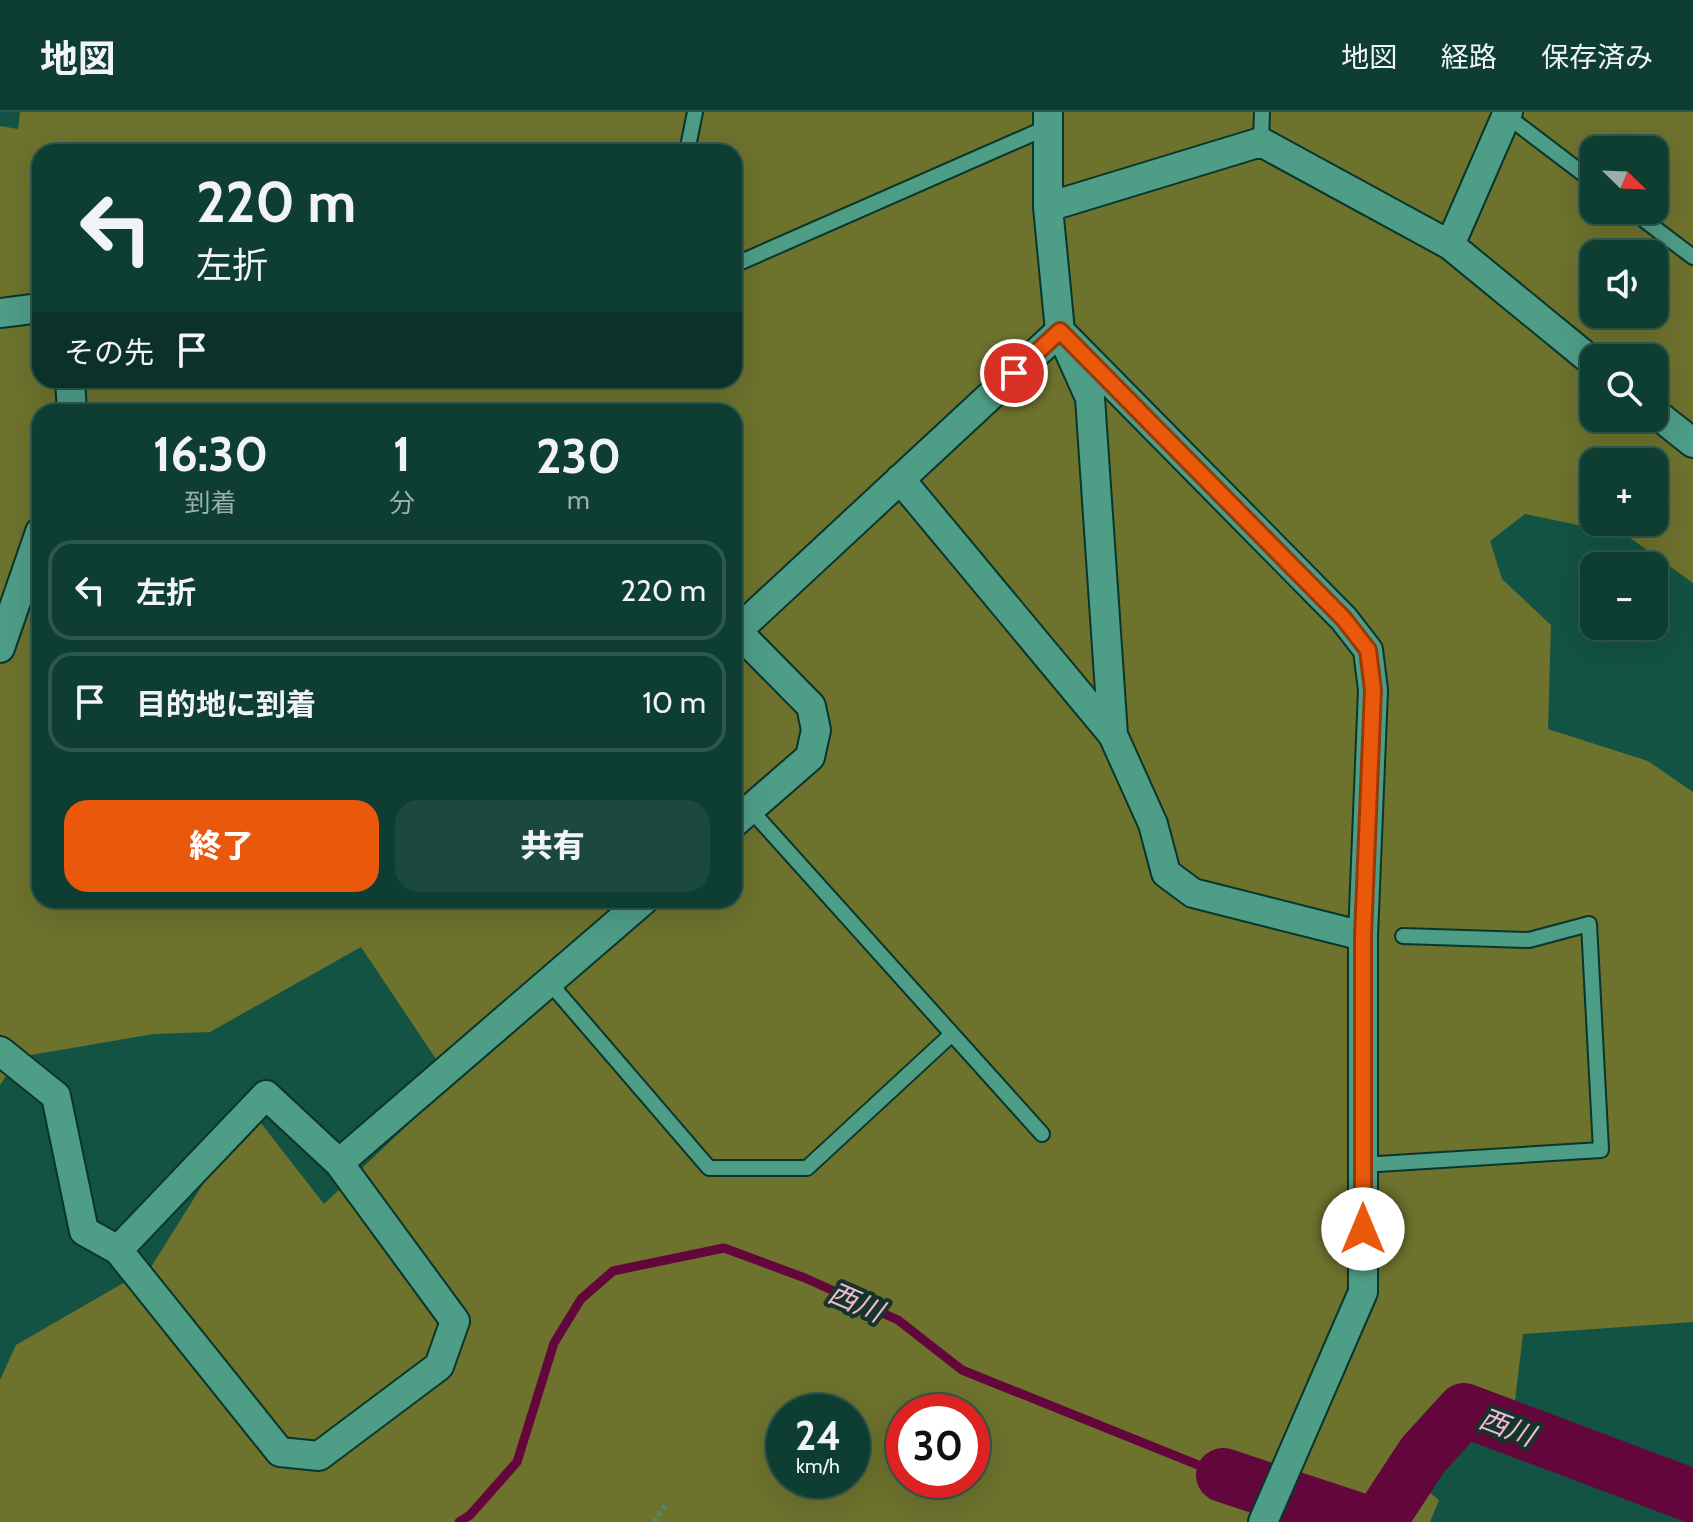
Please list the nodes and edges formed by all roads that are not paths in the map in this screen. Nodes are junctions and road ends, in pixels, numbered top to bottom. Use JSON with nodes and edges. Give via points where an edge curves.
{"nodes":[{"id":1,"x":695,"y":112,"type":"edge"},
{"id":2,"x":1262,"y":112,"type":"edge"},
{"id":3,"x":1508,"y":114,"type":"edge"},
{"id":4,"x":1048,"y":120,"type":"edge"},
{"id":5,"x":1261,"y":142,"type":"junction"},
{"id":6,"x":689,"y":144,"type":"edge"},
{"id":7,"x":1580,"y":171,"type":"edge"},
{"id":8,"x":1048,"y":207,"type":"junction"},
{"id":9,"x":1649,"y":224,"type":"edge"},
{"id":10,"x":1450,"y":245,"type":"junction"},
{"id":11,"x":1693,"y":257,"type":"edge"},
{"id":12,"x":742,"y":261,"type":"edge"},
{"id":13,"x":32,"y":309,"type":"edge"},
{"id":14,"x":0,"y":313,"type":"edge"},
{"id":15,"x":1060,"y":331,"type":"junction"},
{"id":16,"x":1580,"y":352,"type":"edge"},
{"id":17,"x":1668,"y":423,"type":"edge"},
{"id":18,"x":1693,"y":443,"type":"edge"},
{"id":19,"x":900,"y":479,"type":"junction"},
{"id":20,"x":32,"y":555,"type":"edge"},
{"id":21,"x":742,"y":626,"type":"edge"},
{"id":22,"x":742,"y":636,"type":"edge"},
{"id":23,"x":0,"y":648,"type":"edge"},
{"id":24,"x":1113,"y":735,"type":"junction"},
{"id":25,"x":742,"y":816,"type":"edge"},
{"id":26,"x":635,"y":908,"type":"edge"},
{"id":27,"x":1363,"y":936,"type":"junction"},
{"id":28,"x":1403,"y":936,"type":"dead end"},
{"id":29,"x":549,"y":982,"type":"junction"},
{"id":30,"x":952,"y":1034,"type":"junction"},
{"id":31,"x":0,"y":1051,"type":"edge"},
{"id":32,"x":1042,"y":1134,"type":"dead end"},
{"id":33,"x":339,"y":1163,"type":"junction"},
{"id":34,"x":1362,"y":1165,"type":"junction"},
{"id":35,"x":118,"y":1250,"type":"junction"},
{"id":36,"x":1265,"y":1517,"type":"edge"}],
"edges":[{"from":1,"to":6,"type":"lane"},
{"from":2,"to":5,"type":"lane"},
{"from":3,"to":7,"type":"lane"},
{"from":3,"to":10,"type":"street"},
{"from":4,"to":8,"type":"street"},
{"from":4,"to":12,"type":"lane"},
{"from":5,"to":8,"type":"street"},
{"from":5,"to":10,"type":"street"},
{"from":8,"to":15,"type":"street"},
{"from":9,"to":11,"type":"lane"},
{"from":10,"to":16,"type":"street"},
{"from":13,"to":14,"type":"street"},
{"from":15,"to":19,"type":"street"},
{"from":15,"to":24,"type":"street","via":[[1090,398]]},
{"from":15,"to":27,"type":"street","via":[[1344,619],[1368,650],[1373,690]]},
{"from":17,"to":18,"type":"street"},
{"from":19,"to":21,"type":"street"},
{"from":19,"to":24,"type":"street"},
{"from":20,"to":23,"type":"street"},
{"from":22,"to":25,"type":"street","via":[[811,706],[816,730],[810,757]]},
{"from":24,"to":27,"type":"street","via":[[1153,824],[1166,873],[1193,893]]},
{"from":25,"to":30,"type":"lane"},
{"from":26,"to":29,"type":"street"},
{"from":27,"to":34,"type":"street"},
{"from":28,"to":34,"type":"lane","via":[[1529,940],[1589,924],[1601,1150]]},
{"from":29,"to":30,"type":"lane","via":[[709,1168],[807,1168]]},
{"from":29,"to":33,"type":"street"},
{"from":30,"to":32,"type":"lane"},
{"from":31,"to":35,"type":"street","via":[[56,1096],[84,1231]]},
{"from":33,"to":35,"type":"street","via":[[266,1095]]},
{"from":33,"to":35,"type":"street","via":[[455,1321],[439,1366],[319,1456],[280,1452]]},
{"from":34,"to":36,"type":"street","via":[[1363,1292]]}]}
